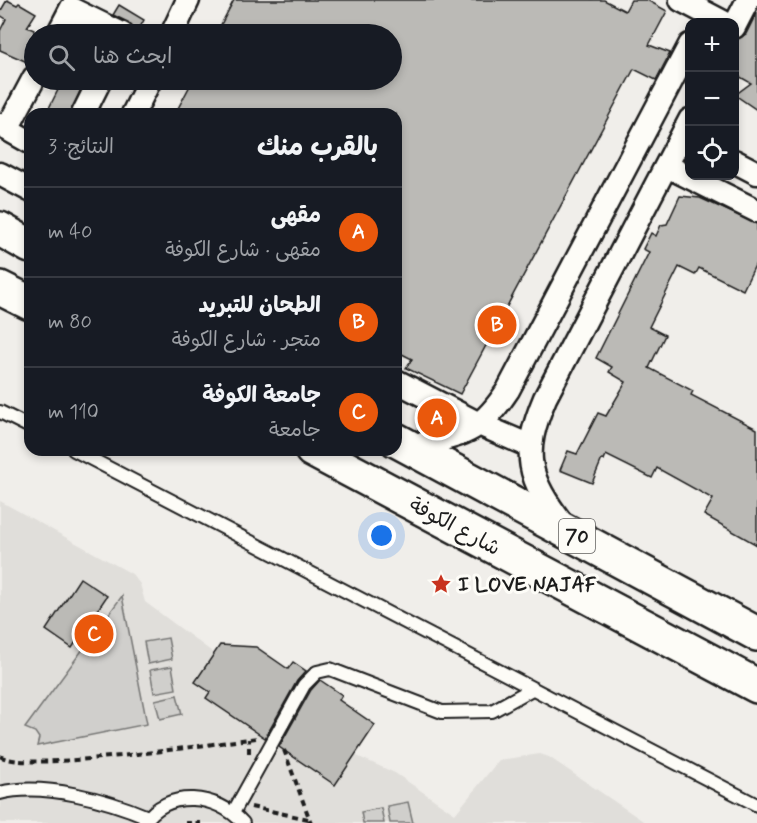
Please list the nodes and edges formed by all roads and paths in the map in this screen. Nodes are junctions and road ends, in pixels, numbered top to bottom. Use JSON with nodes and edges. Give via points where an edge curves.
{"nodes":[{"id":1,"x":188,"y":0,"type":"edge"},
{"id":2,"x":681,"y":0,"type":"edge"},
{"id":3,"x":748,"y":0,"type":"edge"},
{"id":4,"x":711,"y":15,"type":"edge"},
{"id":5,"x":739,"y":19,"type":"edge"},
{"id":6,"x":63,"y":24,"type":"edge"},
{"id":7,"x":102,"y":24,"type":"edge"},
{"id":8,"x":177,"y":24,"type":"edge"},
{"id":9,"x":685,"y":54,"type":"edge"},
{"id":10,"x":27,"y":90,"type":"edge"},
{"id":11,"x":95,"y":90,"type":"edge"},
{"id":12,"x":145,"y":90,"type":"edge"},
{"id":13,"x":86,"y":108,"type":"edge"},
{"id":14,"x":136,"y":108,"type":"edge"},
{"id":15,"x":4,"y":127,"type":"edge"},
{"id":16,"x":685,"y":135,"type":"edge"},
{"id":17,"x":24,"y":139,"type":"edge"},
{"id":18,"x":739,"y":163,"type":"edge"},
{"id":19,"x":667,"y":166,"type":"junction"},
{"id":20,"x":757,"y":173,"type":"edge"},
{"id":21,"x":0,"y":174,"type":"edge"},
{"id":22,"x":24,"y":187,"type":"edge"},
{"id":23,"x":757,"y":211,"type":"edge"},
{"id":24,"x":0,"y":230,"type":"edge"},
{"id":25,"x":24,"y":243,"type":"edge"},
{"id":26,"x":0,"y":288,"type":"edge"},
{"id":27,"x":24,"y":300,"type":"edge"},
{"id":28,"x":402,"y":384,"type":"edge"},
{"id":29,"x":0,"y":411,"type":"edge"},
{"id":30,"x":24,"y":424,"type":"edge"},
{"id":31,"x":481,"y":425,"type":"junction"},
{"id":32,"x":404,"y":444,"type":"edge"},
{"id":33,"x":530,"y":446,"type":"junction"},
{"id":34,"x":85,"y":456,"type":"edge"},
{"id":35,"x":323,"y":456,"type":"edge"},
{"id":36,"x":569,"y":532,"type":"junction"},
{"id":37,"x":757,"y":634,"type":"edge"},
{"id":38,"x":757,"y":686,"type":"edge"},
{"id":39,"x":532,"y":689,"type":"junction"},
{"id":40,"x":279,"y":735,"type":"junction"},
{"id":41,"x":0,"y":756,"type":"edge"},
{"id":42,"x":0,"y":794,"type":"edge"},
{"id":43,"x":757,"y":804,"type":"edge"},
{"id":44,"x":236,"y":809,"type":"junction"},
{"id":45,"x":146,"y":820,"type":"edge"},
{"id":46,"x":310,"y":821,"type":"edge"},
{"id":47,"x":185,"y":823,"type":"edge"},
{"id":48,"x":201,"y":823,"type":"edge"},
{"id":49,"x":243,"y":823,"type":"edge"}],
"edges":[{"from":1,"to":8,"type":"street"},
{"from":2,"to":4,"type":"street"},
{"from":3,"to":5,"type":"street"},
{"from":6,"to":7,"type":"street","via":[[71,9]]},
{"from":9,"to":31,"type":"street","via":[[508,390]]},
{"from":10,"to":15,"type":"street"},
{"from":11,"to":13,"type":"street"},
{"from":12,"to":14,"type":"street"},
{"from":15,"to":17,"type":"street"},
{"from":16,"to":19,"type":"street"},
{"from":18,"to":20,"type":"street"},
{"from":19,"to":23,"type":"street"},
{"from":19,"to":33,"type":"street","via":[[545,398],[531,430]]},
{"from":21,"to":22,"type":"street"},
{"from":24,"to":25,"type":"highway"},
{"from":26,"to":27,"type":"highway"},
{"from":28,"to":31,"type":"street"},
{"from":29,"to":30,"type":"lane"},
{"from":31,"to":32,"type":"street","via":[[468,432]]},
{"from":31,"to":33,"type":"street"},
{"from":32,"to":36,"type":"highway","number":"70"},
{"from":33,"to":36,"type":"street","via":[[540,495]]},
{"from":34,"to":39,"type":"lane"},
{"from":35,"to":38,"type":"highway","name":"شارع الكوفة","number":"70"},
{"from":36,"to":37,"type":"highway","number":"70"},
{"from":39,"to":40,"type":"lane","via":[[492,711],[442,712],[330,669],[317,672],[304,685]]},
{"from":39,"to":43,"type":"lane"},
{"from":40,"to":41,"type":"path","via":[[57,763],[15,761]]},
{"from":40,"to":44,"type":"lane"},
{"from":40,"to":46,"type":"path"},
{"from":42,"to":45,"type":"lane","via":[[15,789],[34,790],[114,802]]},
{"from":44,"to":45,"type":"lane","via":[[199,798],[172,802]]},
{"from":44,"to":46,"type":"path"},
{"from":44,"to":49,"type":"lane"},
{"from":47,"to":48,"type":"path"}]}
